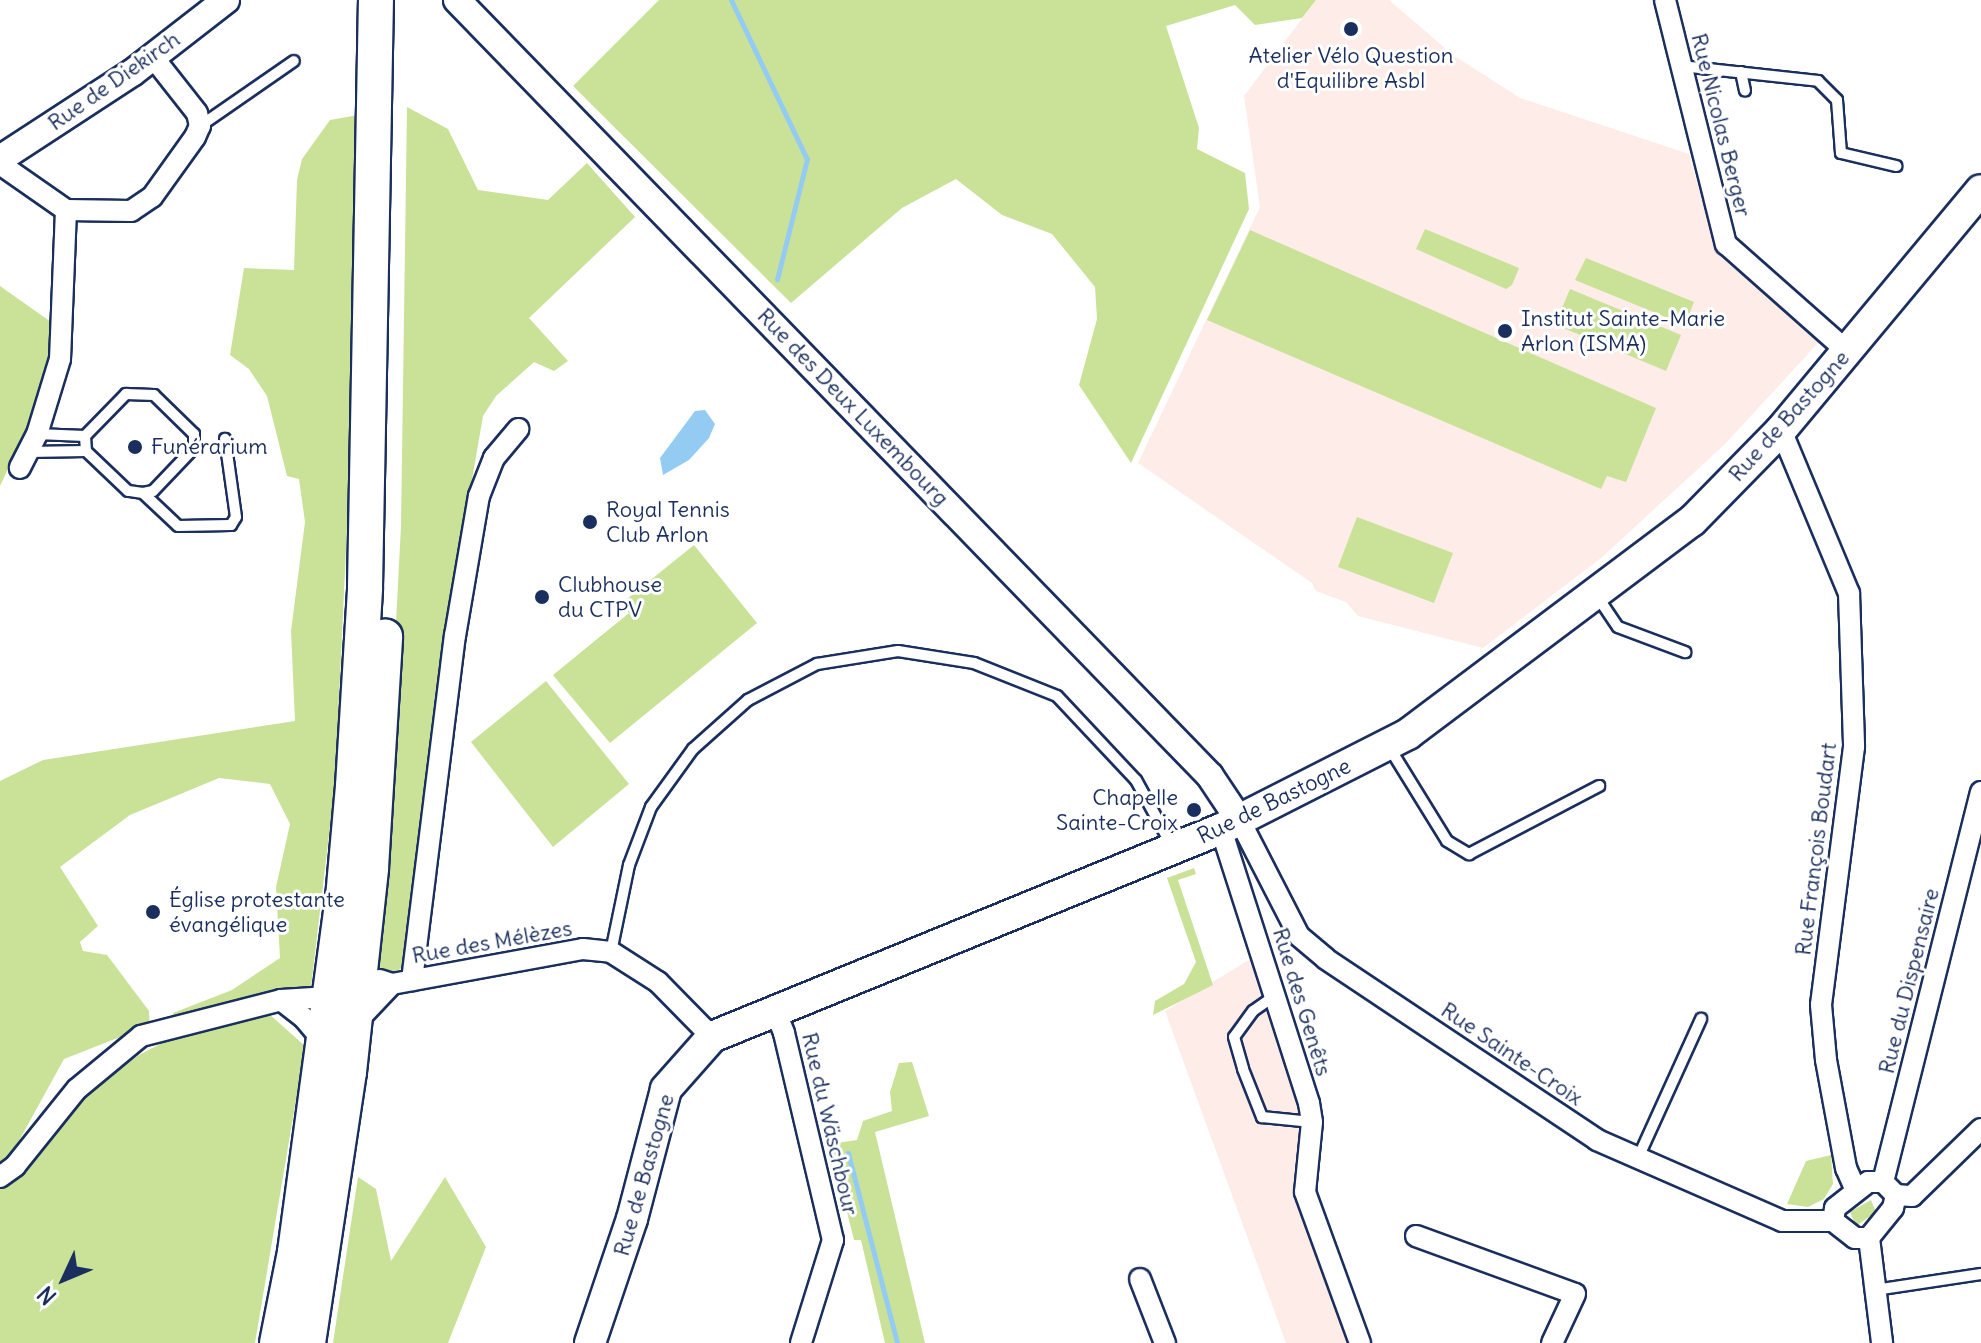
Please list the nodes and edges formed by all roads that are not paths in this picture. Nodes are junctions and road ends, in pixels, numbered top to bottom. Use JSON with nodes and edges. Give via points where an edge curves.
{"nodes":[{"id":1,"x":226,"y":0,"type":"edge"},
{"id":2,"x":376,"y":0,"type":"edge"},
{"id":3,"x":395,"y":0,"type":"edge"},
{"id":4,"x":457,"y":0,"type":"edge"},
{"id":5,"x":1665,"y":0,"type":"edge"},
{"id":6,"x":153,"y":57,"type":"junction"},
{"id":7,"x":294,"y":61,"type":"dead end"},
{"id":8,"x":1681,"y":66,"type":"junction"},
{"id":9,"x":1741,"y":72,"type":"junction"},
{"id":10,"x":1745,"y":91,"type":"dead end"},
{"id":11,"x":200,"y":126,"type":"junction"},
{"id":12,"x":0,"y":162,"type":"edge"},
{"id":13,"x":1896,"y":166,"type":"dead end"},
{"id":14,"x":384,"y":180,"type":"junction"},
{"id":15,"x":1981,"y":190,"type":"edge"},
{"id":16,"x":66,"y":210,"type":"junction"},
{"id":17,"x":1847,"y":351,"type":"junction"},
{"id":18,"x":518,"y":429,"type":"dead end"},
{"id":19,"x":1781,"y":430,"type":"junction"},
{"id":20,"x":85,"y":436,"type":"junction"},
{"id":21,"x":225,"y":439,"type":"dead end"},
{"id":22,"x":28,"y":451,"type":"junction"},
{"id":23,"x":86,"y":451,"type":"junction"},
{"id":24,"x":143,"y":493,"type":"junction"},
{"id":25,"x":1597,"y":596,"type":"junction"},
{"id":26,"x":1685,"y":652,"type":"dead end"},
{"id":27,"x":1388,"y":745,"type":"junction"},
{"id":28,"x":1599,"y":786,"type":"dead end"},
{"id":29,"x":1981,"y":792,"type":"edge"},
{"id":30,"x":1230,"y":825,"type":"junction"},
{"id":31,"x":1173,"y":848,"type":"junction"},
{"id":32,"x":611,"y":952,"type":"junction"},
{"id":33,"x":360,"y":972,"type":"junction"},
{"id":34,"x":402,"y":982,"type":"junction"},
{"id":35,"x":329,"y":997,"type":"junction"},
{"id":36,"x":1273,"y":997,"type":"junction"},
{"id":37,"x":281,"y":1000,"type":"junction"},
{"id":38,"x":774,"y":1008,"type":"junction"},
{"id":39,"x":1701,"y":1019,"type":"dead end"},
{"id":40,"x":354,"y":1024,"type":"junction"},
{"id":41,"x":712,"y":1037,"type":"junction"},
{"id":42,"x":323,"y":1041,"type":"junction"},
{"id":43,"x":1312,"y":1122,"type":"junction"},
{"id":44,"x":1981,"y":1129,"type":"edge"},
{"id":45,"x":1638,"y":1158,"type":"junction"},
{"id":46,"x":0,"y":1177,"type":"edge"},
{"id":47,"x":1855,"y":1188,"type":"junction"},
{"id":48,"x":1890,"y":1188,"type":"junction"},
{"id":49,"x":1833,"y":1221,"type":"junction"},
{"id":50,"x":1416,"y":1236,"type":"dead end"},
{"id":51,"x":1869,"y":1238,"type":"junction"},
{"id":52,"x":1981,"y":1274,"type":"edge"},
{"id":53,"x":1140,"y":1279,"type":"dead end"},
{"id":54,"x":1875,"y":1290,"type":"junction"},
{"id":55,"x":277,"y":1343,"type":"edge"},
{"id":56,"x":308,"y":1343,"type":"edge"},
{"id":57,"x":590,"y":1343,"type":"edge"},
{"id":58,"x":801,"y":1343,"type":"edge"},
{"id":59,"x":1165,"y":1343,"type":"edge"},
{"id":60,"x":1360,"y":1343,"type":"edge"},
{"id":61,"x":1552,"y":1343,"type":"edge"},
{"id":62,"x":1882,"y":1343,"type":"edge"}],
"edges":[{"from":1,"to":6,"type":"street","name":"Rue de Diekirch"},
{"from":2,"to":14,"type":"main road"},
{"from":3,"to":14,"type":"main road"},
{"from":4,"to":30,"type":"street","name":"Rue des Deux Luxembourg","via":[[1210,776]]},
{"from":5,"to":8,"type":"street","name":"Rue Nicolas Berger"},
{"from":6,"to":11,"type":"street","via":[[197,113]]},
{"from":6,"to":12,"type":"street","name":"Rue de Diekirch"},
{"from":7,"to":11,"type":"lane"},
{"from":8,"to":9,"type":"lane"},
{"from":8,"to":17,"type":"street","name":"Rue Nicolas Berger","via":[[1726,244]]},
{"from":9,"to":10,"type":"lane"},
{"from":9,"to":13,"type":"lane","via":[[1818,81],[1837,100],[1841,153]]},
{"from":11,"to":16,"type":"street","via":[[152,197],[131,211]]},
{"from":12,"to":16,"type":"street","name":"Rue de Diekirch"},
{"from":14,"to":33,"type":"main road","via":[[386,629]]},
{"from":14,"to":35,"type":"main road","via":[[346,870]]},
{"from":15,"to":17,"type":"main road","name":"Rue de Bastogne"},
{"from":16,"to":22,"type":"street","via":[[60,359]]},
{"from":17,"to":19,"type":"main road","name":"Rue de Bastogne"},
{"from":18,"to":34,"type":"street","via":[[494,458],[479,496]]},
{"from":19,"to":25,"type":"main road","name":"Rue de Bastogne","via":[[1692,521]]},
{"from":19,"to":47,"type":"street","name":"Rue François Boudart","via":[[1849,593],[1854,747],[1821,1005],[1846,1168]]},
{"from":20,"to":22,"type":"lane"},
{"from":20,"to":23,"type":"lane"},
{"from":20,"to":24,"type":"lane","via":[[126,394],[154,395],[194,434],[194,448],[153,491]]},
{"from":21,"to":24,"type":"lane","via":[[236,517],[231,525],[178,526]]},
{"from":22,"to":23,"type":"lane"},
{"from":23,"to":24,"type":"lane","via":[[128,491]]},
{"from":25,"to":26,"type":"lane","via":[[1618,627]]},
{"from":25,"to":27,"type":"main road","name":"Rue de Bastogne"},
{"from":27,"to":28,"type":"lane","via":[[1447,841],[1469,854]]},
{"from":27,"to":30,"type":"main road","name":"Rue de Bastogne"},
{"from":29,"to":48,"type":"street","name":"Rue du Dispensaire"},
{"from":30,"to":31,"type":"main road","name":"Rue de Bastogne"},
{"from":30,"to":36,"type":"street","name":"Rue des Genêts"},
{"from":30,"to":45,"type":"street","name":"Rue Sainte-Croix","via":[[1310,948],[1597,1140]]},
{"from":31,"to":32,"type":"lane","via":[[1136,780],[1057,696],[974,663],[898,651],[817,664],[748,700],[693,749],[651,807],[629,865]]},
{"from":31,"to":38,"type":"main road","name":"Rue de Bastogne"},
{"from":32,"to":34,"type":"street","name":"Rue des Mélèzes","via":[[583,949]]},
{"from":32,"to":41,"type":"street","via":[[658,982]]},
{"from":33,"to":34,"type":"street","name":"Rue des Mélèzes"},
{"from":33,"to":40,"type":"main road"},
{"from":34,"to":40,"type":"street","name":"Rue des Mélèzes"},
{"from":35,"to":37,"type":"street"},
{"from":35,"to":42,"type":"main road"},
{"from":36,"to":43,"type":"street","name":"Rue des Genêts"},
{"from":36,"to":43,"type":"lane","via":[[1253,1011],[1234,1037],[1243,1069],[1262,1117]]},
{"from":37,"to":42,"type":"street"},
{"from":37,"to":46,"type":"street","via":[[141,1036],[77,1089],[15,1166]]},
{"from":38,"to":41,"type":"main road","name":"Rue de Bastogne"},
{"from":38,"to":58,"type":"street","name":"Rue du Wäschbour","via":[[833,1240]]},
{"from":39,"to":45,"type":"lane"},
{"from":40,"to":56,"type":"main road"},
{"from":41,"to":57,"type":"main road","name":"Rue de Bastogne","via":[[666,1089],[632,1219]]},
{"from":42,"to":55,"type":"main road","via":[[295,1252]]},
{"from":43,"to":60,"type":"street","name":"Rue des Genêts","via":[[1305,1192]]},
{"from":44,"to":48,"type":"street","via":[[1912,1196]]},
{"from":45,"to":49,"type":"street","name":"Rue Sainte-Croix","via":[[1782,1221]]},
{"from":47,"to":48,"type":"street"},
{"from":47,"to":49,"type":"street","via":[[1835,1208]]},
{"from":48,"to":51,"type":"street","via":[[1893,1208]]},
{"from":49,"to":51,"type":"street","via":[[1855,1238]]},
{"from":50,"to":61,"type":"street","via":[[1575,1294]]},
{"from":51,"to":54,"type":"street"},
{"from":52,"to":54,"type":"lane"},
{"from":53,"to":59,"type":"street"},
{"from":54,"to":62,"type":"street"}]}
